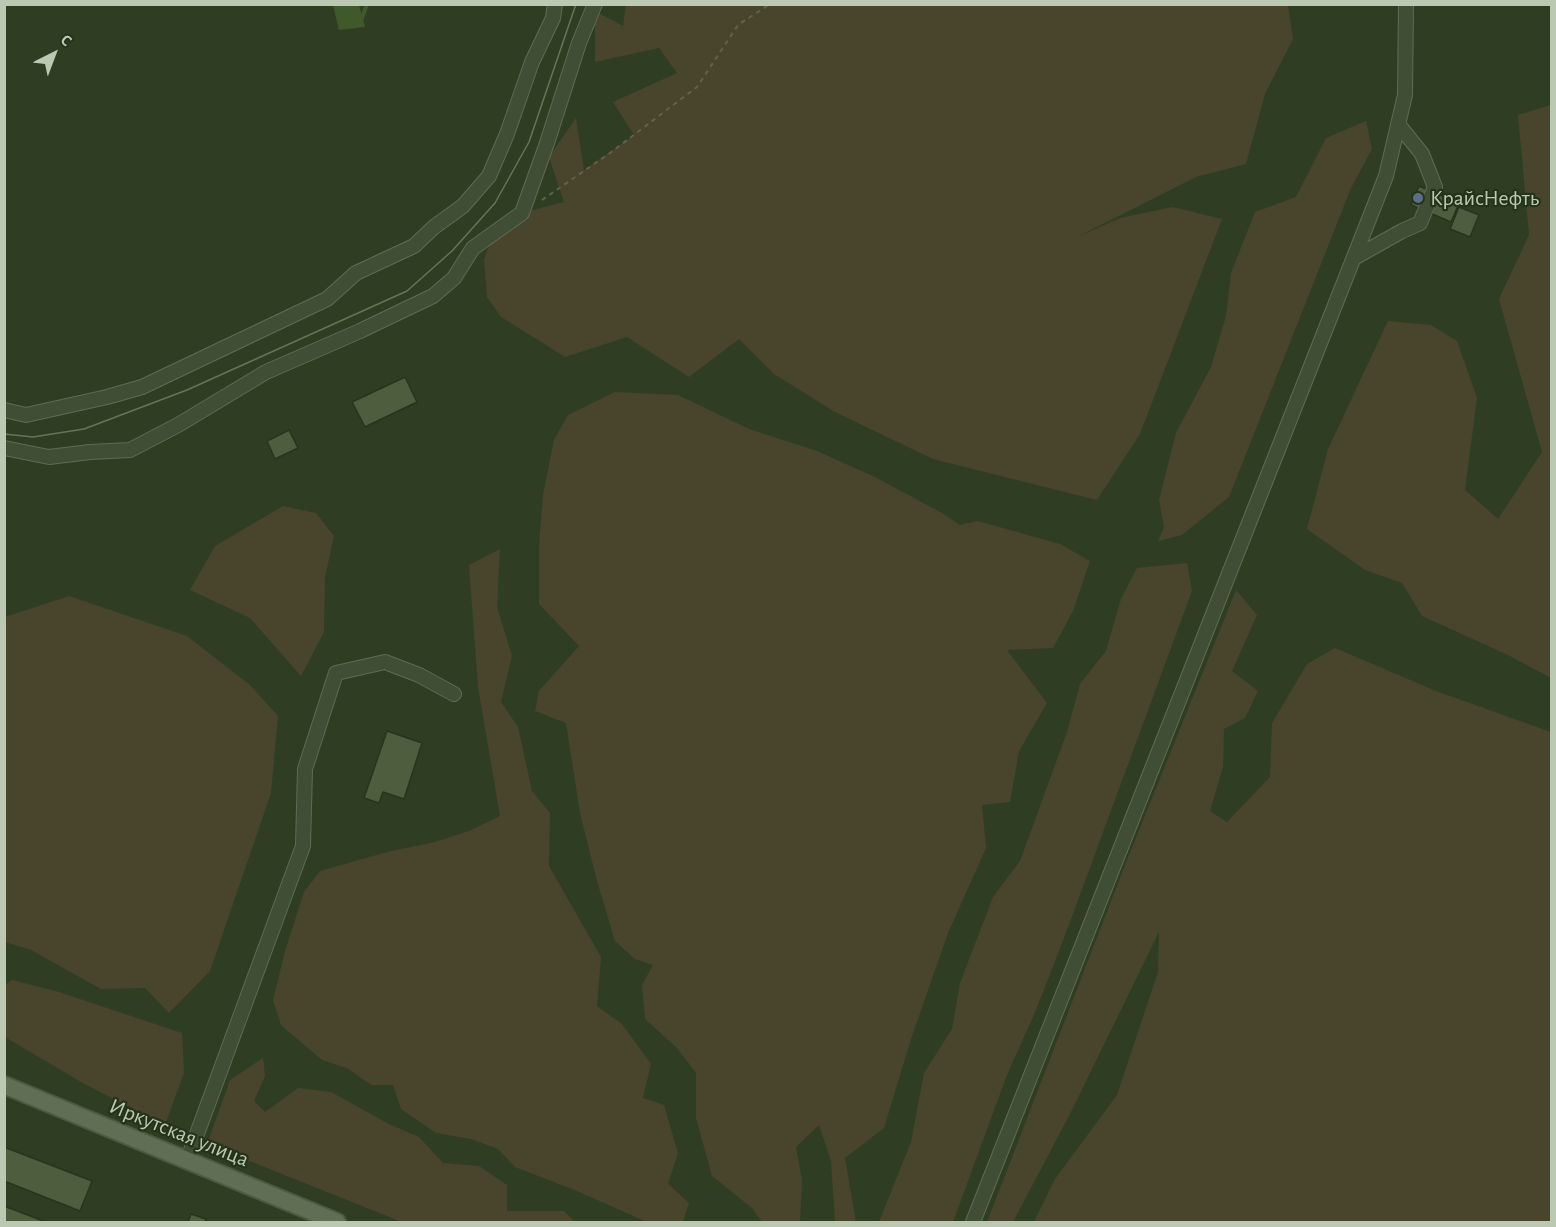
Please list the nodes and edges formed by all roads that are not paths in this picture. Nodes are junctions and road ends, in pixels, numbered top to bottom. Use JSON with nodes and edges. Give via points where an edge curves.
{"nodes":[{"id":1,"x":555,"y":4,"type":"edge"},
{"id":2,"x":595,"y":4,"type":"edge"},
{"id":3,"x":1406,"y":4,"type":"edge"},
{"id":4,"x":1398,"y":124,"type":"junction"},
{"id":5,"x":1354,"y":258,"type":"junction"},
{"id":6,"x":4,"y":410,"type":"edge"},
{"id":7,"x":4,"y":448,"type":"edge"},
{"id":8,"x":454,"y":694,"type":"dead end"},
{"id":9,"x":4,"y":1085,"type":"edge"},
{"id":10,"x":187,"y":1161,"type":"junction"},
{"id":11,"x":337,"y":1222,"type":"edge"},
{"id":12,"x":972,"y":1222,"type":"edge"}],
"edges":[{"from":1,"to":6,"type":"street","via":[[553,18],[489,176],[464,206],[414,246],[356,273],[327,299],[142,387],[26,415]]},
{"from":2,"to":7,"type":"street","via":[[522,213],[473,248],[454,278],[433,296],[266,372],[178,426],[130,450],[49,457]]},
{"from":3,"to":4,"type":"street","via":[[1405,94]]},
{"from":4,"to":5,"type":"street","via":[[1386,176]]},
{"from":4,"to":5,"type":"street","via":[[1422,154],[1435,187],[1420,224]]},
{"from":5,"to":12,"type":"street"},
{"from":8,"to":10,"type":"street","via":[[385,662],[336,673],[305,769],[303,846]]},
{"from":9,"to":10,"type":"main road","name":"Иркутская улица"},
{"from":10,"to":11,"type":"main road","name":"Иркутская улица"}]}
